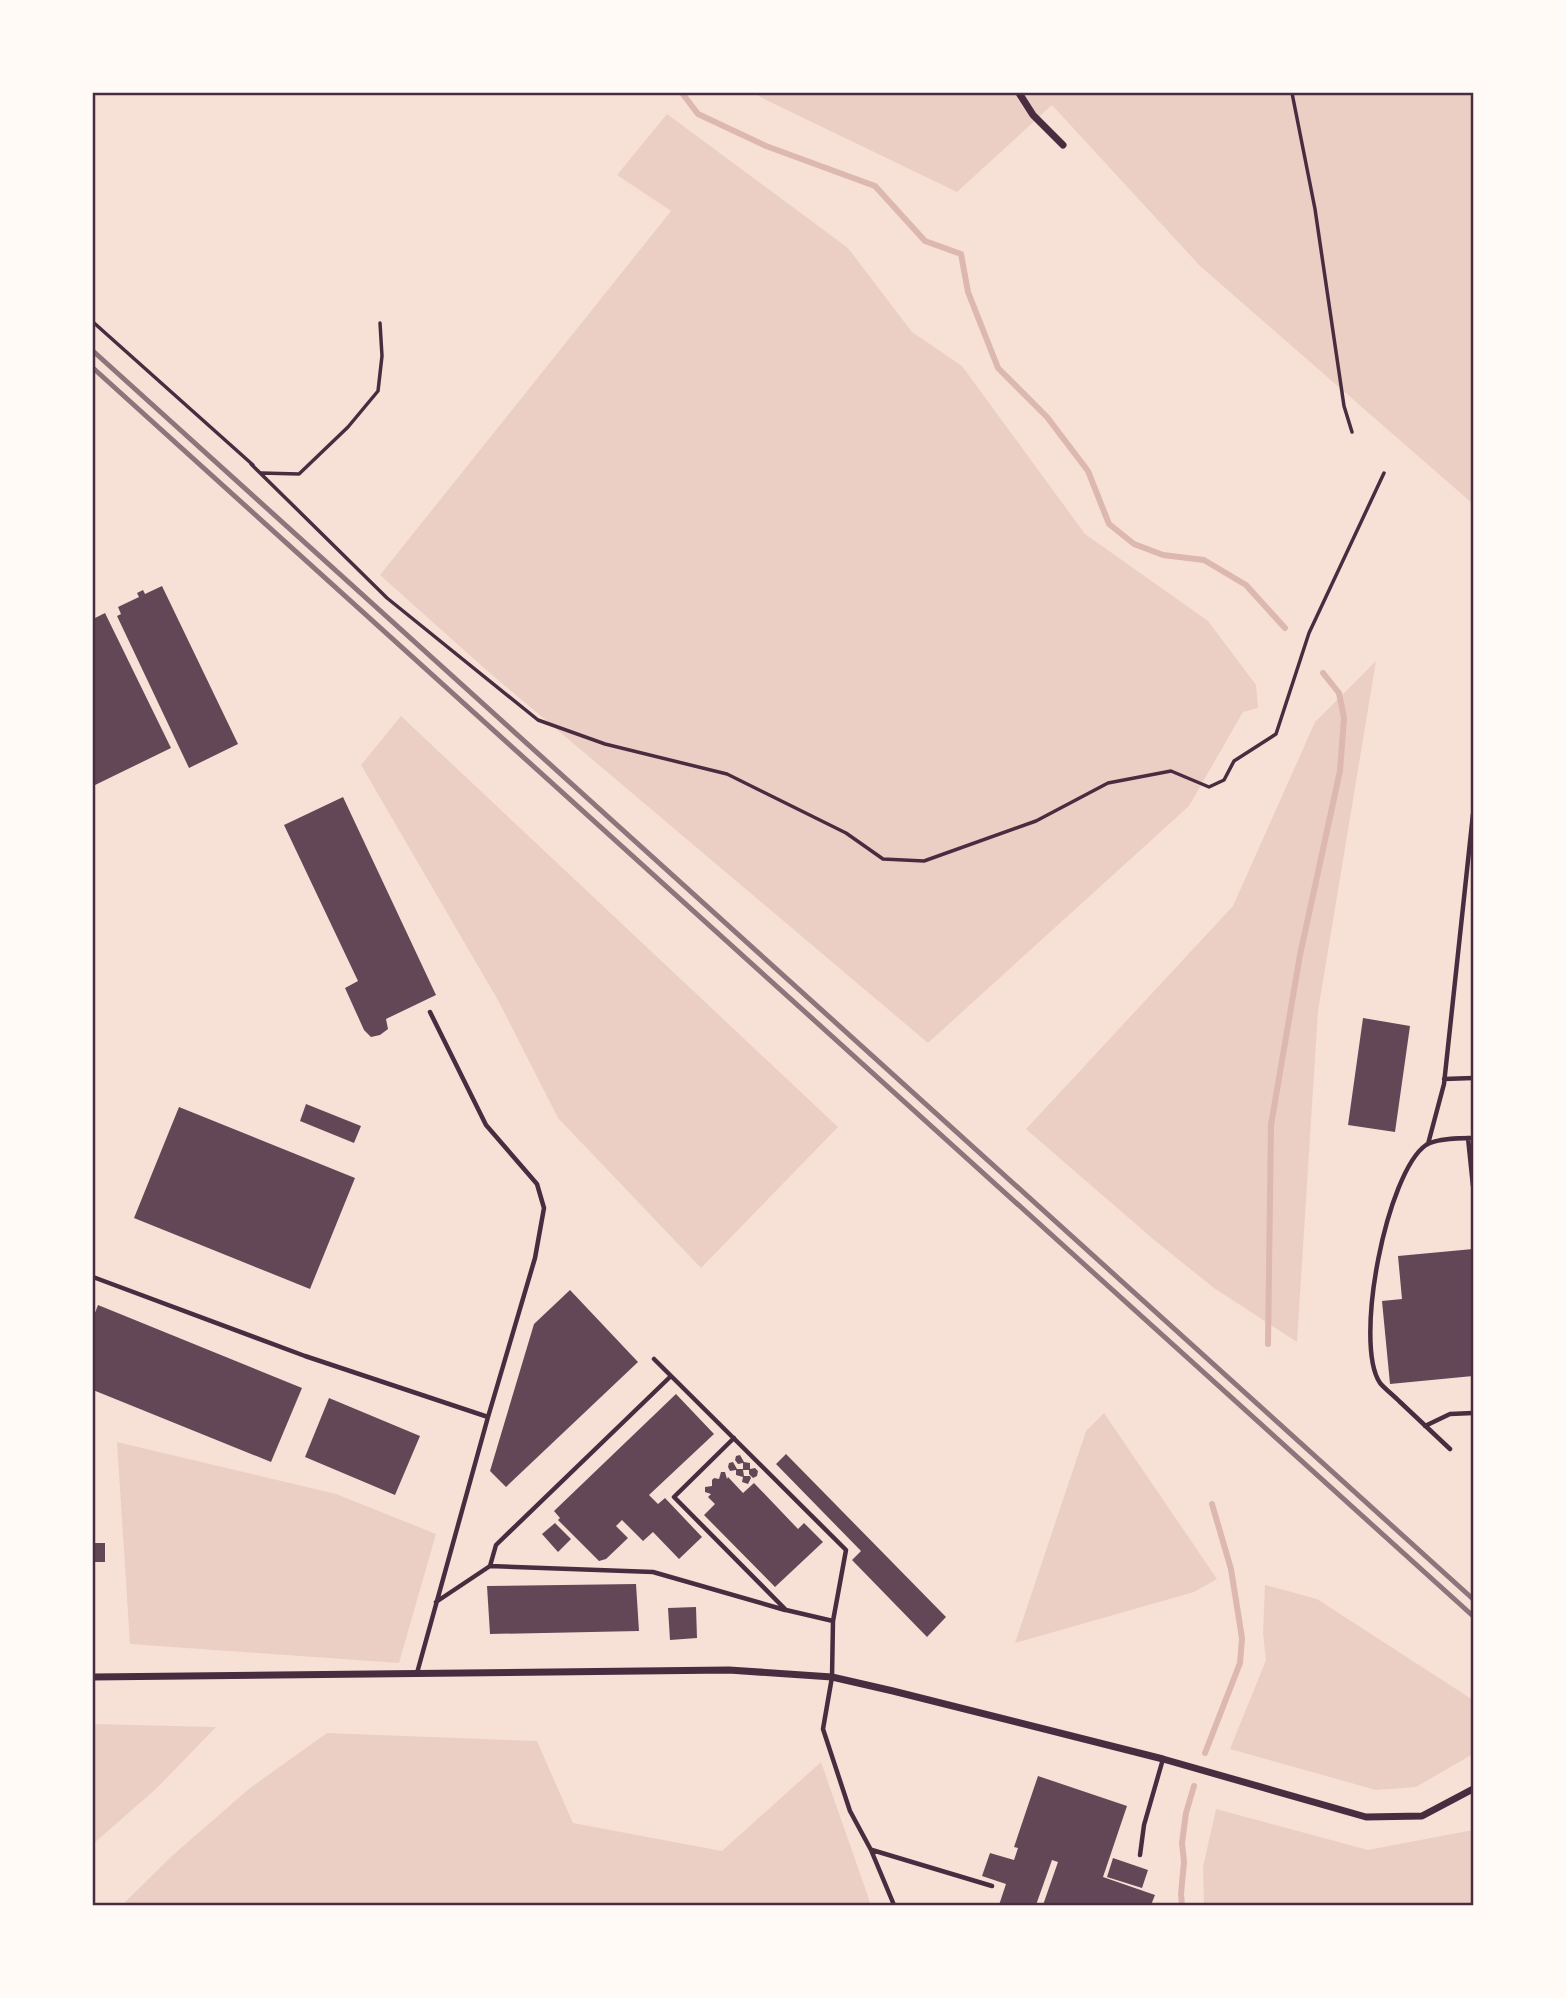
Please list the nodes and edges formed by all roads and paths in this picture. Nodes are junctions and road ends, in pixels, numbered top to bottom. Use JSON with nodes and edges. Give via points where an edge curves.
{"nodes":[{"id":1,"x":1019,"y":93,"type":"edge"},
{"id":2,"x":1292,"y":93,"type":"edge"},
{"id":3,"x":1063,"y":145,"type":"dead end"},
{"id":4,"x":93,"y":322,"type":"edge"},
{"id":5,"x":380,"y":323,"type":"dead end"},
{"id":6,"x":1352,"y":432,"type":"dead end"},
{"id":7,"x":251,"y":464,"type":"junction"},
{"id":8,"x":1384,"y":473,"type":"dead end"},
{"id":9,"x":1473,"y":814,"type":"edge"},
{"id":10,"x":430,"y":1012,"type":"dead end"},
{"id":11,"x":1473,"y":1078,"type":"edge"},
{"id":12,"x":1444,"y":1079,"type":"junction"},
{"id":13,"x":1471,"y":1138,"type":"edge"},
{"id":14,"x":1428,"y":1144,"type":"junction"},
{"id":15,"x":1473,"y":1186,"type":"edge"},
{"id":16,"x":93,"y":1278,"type":"edge"},
{"id":17,"x":654,"y":1359,"type":"dead end"},
{"id":18,"x":671,"y":1376,"type":"junction"},
{"id":19,"x":1473,"y":1413,"type":"edge"},
{"id":20,"x":488,"y":1417,"type":"junction"},
{"id":21,"x":1425,"y":1426,"type":"junction"},
{"id":22,"x":734,"y":1438,"type":"junction"},
{"id":23,"x":1450,"y":1449,"type":"dead end"},
{"id":24,"x":490,"y":1566,"type":"junction"},
{"id":25,"x":436,"y":1602,"type":"junction"},
{"id":26,"x":786,"y":1610,"type":"junction"},
{"id":27,"x":833,"y":1621,"type":"junction"},
{"id":28,"x":417,"y":1674,"type":"junction"},
{"id":29,"x":93,"y":1677,"type":"edge"},
{"id":30,"x":832,"y":1677,"type":"junction"},
{"id":31,"x":1163,"y":1759,"type":"junction"},
{"id":32,"x":1473,"y":1789,"type":"edge"},
{"id":33,"x":871,"y":1850,"type":"junction"},
{"id":34,"x":1140,"y":1855,"type":"dead end"},
{"id":35,"x":992,"y":1886,"type":"dead end"},
{"id":36,"x":894,"y":1905,"type":"edge"}],
"edges":[{"from":1,"to":3,"type":"street","via":[[1033,115]]},
{"from":2,"to":6,"type":"path"},
{"from":4,"to":7,"type":"path"},
{"from":5,"to":7,"type":"path","via":[[378,391],[348,427],[299,474],[263,474]]},
{"from":7,"to":8,"type":"path","via":[[387,598],[538,720],[605,744],[727,774],[846,833],[883,859],[924,861],[1036,821],[1108,783],[1171,771],[1209,787],[1224,780],[1234,761],[1276,734],[1309,634]]},
{"from":9,"to":12,"type":"lane"},
{"from":10,"to":20,"type":"lane","via":[[486,1125],[537,1184],[544,1208],[535,1258]]},
{"from":11,"to":12,"type":"lane"},
{"from":12,"to":14,"type":"lane"},
{"from":13,"to":14,"type":"lane"},
{"from":13,"to":15,"type":"lane"},
{"from":14,"to":21,"type":"lane","via":[[1413,1158],[1397,1188],[1370,1308],[1372,1359],[1379,1382]]},
{"from":16,"to":20,"type":"lane"},
{"from":17,"to":18,"type":"lane"},
{"from":18,"to":22,"type":"lane"},
{"from":18,"to":24,"type":"lane","via":[[496,1545]]},
{"from":19,"to":21,"type":"lane","via":[[1450,1414]]},
{"from":20,"to":25,"type":"lane"},
{"from":21,"to":23,"type":"lane"},
{"from":22,"to":26,"type":"lane","via":[[674,1497]]},
{"from":22,"to":27,"type":"lane","via":[[846,1550]]},
{"from":24,"to":25,"type":"lane"},
{"from":24,"to":26,"type":"lane","via":[[653,1572]]},
{"from":25,"to":28,"type":"lane"},
{"from":26,"to":27,"type":"lane"},
{"from":27,"to":30,"type":"lane"},
{"from":28,"to":29,"type":"street"},
{"from":28,"to":30,"type":"street","via":[[729,1670]]},
{"from":30,"to":31,"type":"street"},
{"from":30,"to":33,"type":"lane","via":[[823,1729],[850,1811]]},
{"from":31,"to":32,"type":"street","via":[[1366,1817],[1422,1816]]},
{"from":31,"to":34,"type":"lane"},
{"from":33,"to":35,"type":"lane"},
{"from":33,"to":36,"type":"lane"}]}
